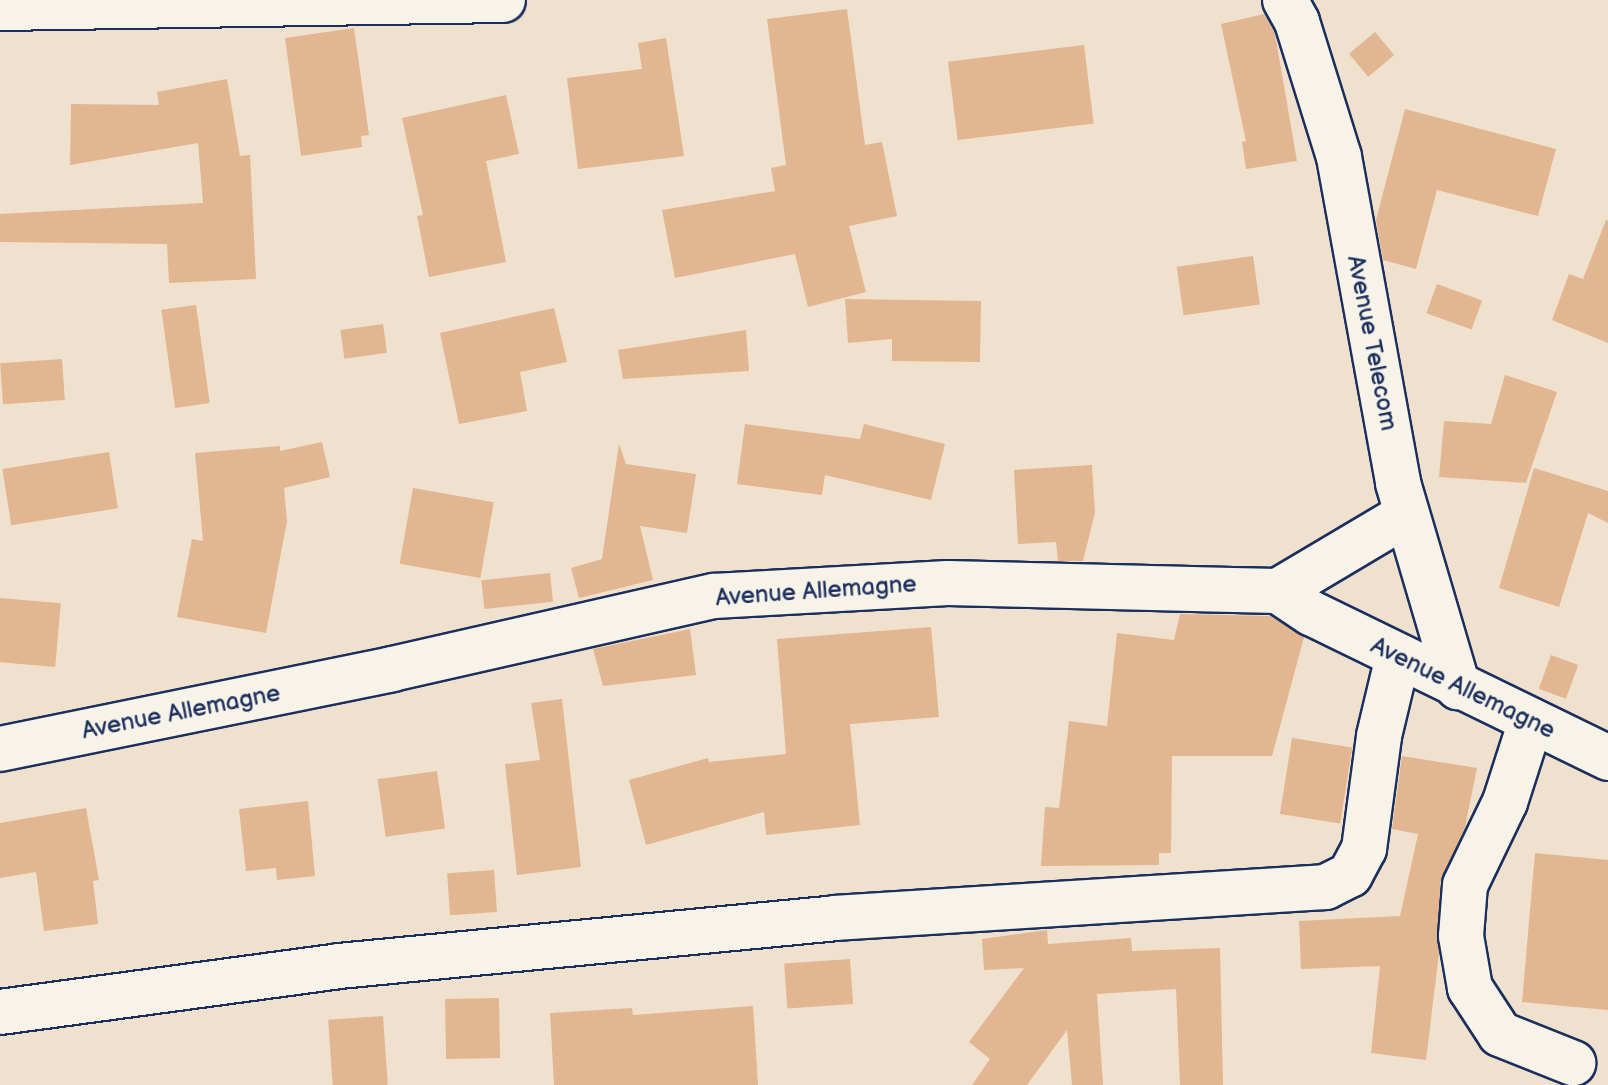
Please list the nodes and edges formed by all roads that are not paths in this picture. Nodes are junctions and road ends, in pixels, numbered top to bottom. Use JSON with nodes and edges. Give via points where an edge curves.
{"nodes":[{"id":1,"x":503,"y":0,"type":"edge"},
{"id":2,"x":1285,"y":0,"type":"edge"},
{"id":3,"x":0,"y":8,"type":"edge"},
{"id":4,"x":1406,"y":515,"type":"junction"},
{"id":5,"x":1278,"y":591,"type":"junction"},
{"id":6,"x":1398,"y":656,"type":"junction"},
{"id":7,"x":1458,"y":687,"type":"junction"},
{"id":8,"x":1531,"y":721,"type":"junction"},
{"id":9,"x":0,"y":749,"type":"edge"},
{"id":10,"x":1608,"y":758,"type":"edge"},
{"id":11,"x":0,"y":1012,"type":"edge"},
{"id":12,"x":1573,"y":1063,"type":"dead end"}],
"edges":[{"from":1,"to":3,"type":"street"},
{"from":2,"to":4,"type":"street","name":"Avenue Telecom","via":[[1297,22],[1339,157]]},
{"from":4,"to":5,"type":"street"},
{"from":4,"to":7,"type":"street","name":"Avenue Telecom"},
{"from":5,"to":6,"type":"street","name":"Avenue Allemagne"},
{"from":5,"to":9,"type":"street","name":"Avenue Allemagne","via":[[948,583],[714,596]]},
{"from":6,"to":7,"type":"street","name":"Avenue Allemagne"},
{"from":6,"to":11,"type":"street","via":[[1379,736],[1364,849],[1350,875],[1326,887],[819,920],[339,966]]},
{"from":7,"to":8,"type":"street","name":"Avenue Allemagne"},
{"from":8,"to":10,"type":"street","name":"Avenue Allemagne"},
{"from":8,"to":12,"type":"street","via":[[1505,802],[1465,885],[1461,936],[1470,988],[1500,1034]]}]}
